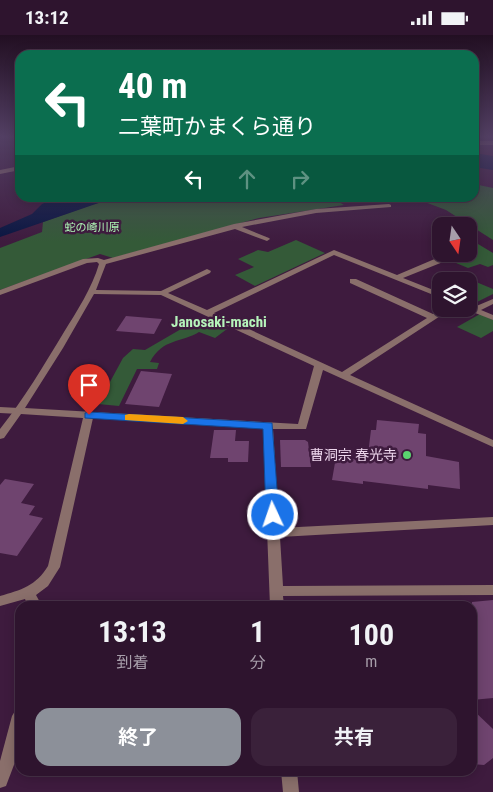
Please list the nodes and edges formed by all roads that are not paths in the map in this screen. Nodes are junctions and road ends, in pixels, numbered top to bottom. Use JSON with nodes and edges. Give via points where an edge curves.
{"nodes":[{"id":1,"x":389,"y":206,"type":"dead end"},
{"id":2,"x":234,"y":226,"type":"junction"},
{"id":3,"x":267,"y":239,"type":"dead end"},
{"id":4,"x":103,"y":263,"type":"junction"},
{"id":5,"x":433,"y":263,"type":"edge"},
{"id":6,"x":207,"y":271,"type":"dead end"},
{"id":7,"x":396,"y":278,"type":"junction"},
{"id":8,"x":353,"y":281,"type":"dead end"},
{"id":9,"x":91,"y":292,"type":"junction"},
{"id":10,"x":432,"y":292,"type":"edge"},
{"id":11,"x":0,"y":293,"type":"edge"},
{"id":12,"x":162,"y":293,"type":"junction"},
{"id":13,"x":493,"y":301,"type":"edge"},
{"id":14,"x":477,"y":307,"type":"edge"},
{"id":15,"x":477,"y":311,"type":"edge"},
{"id":16,"x":206,"y":314,"type":"junction"},
{"id":17,"x":432,"y":317,"type":"joint"},
{"id":18,"x":493,"y":318,"type":"edge"},
{"id":19,"x":319,"y":366,"type":"junction"},
{"id":20,"x":342,"y":376,"type":"junction"},
{"id":21,"x":0,"y":410,"type":"edge"},
{"id":22,"x":19,"y":411,"type":"junction"},
{"id":23,"x":89,"y":415,"type":"junction"},
{"id":24,"x":268,"y":426,"type":"junction"},
{"id":25,"x":0,"y":435,"type":"edge"},
{"id":26,"x":493,"y":444,"type":"edge"},
{"id":27,"x":493,"y":521,"type":"edge"},
{"id":28,"x":274,"y":533,"type":"junction"},
{"id":29,"x":493,"y":590,"type":"edge"},
{"id":30,"x":276,"y":591,"type":"junction"},
{"id":31,"x":29,"y":593,"type":"junction"},
{"id":32,"x":0,"y":601,"type":"edge"},
{"id":33,"x":33,"y":601,"type":"edge"},
{"id":34,"x":277,"y":601,"type":"edge"},
{"id":35,"x":15,"y":736,"type":"edge"},
{"id":36,"x":289,"y":776,"type":"edge"},
{"id":37,"x":0,"y":780,"type":"edge"},
{"id":38,"x":291,"y":792,"type":"edge"}],
"edges":[{"from":1,"to":2,"type":"street","via":[[324,209]]},
{"from":2,"to":3,"type":"street"},
{"from":2,"to":4,"type":"street"},
{"from":4,"to":9,"type":"street","via":[[104,269]]},
{"from":4,"to":11,"type":"street","via":[[86,261]]},
{"from":5,"to":7,"type":"street"},
{"from":6,"to":12,"type":"street"},
{"from":7,"to":10,"type":"street"},
{"from":7,"to":16,"type":"street","via":[[334,252]]},
{"from":8,"to":17,"type":"street"},
{"from":9,"to":12,"type":"street"},
{"from":9,"to":22,"type":"street"},
{"from":12,"to":16,"type":"street"},
{"from":13,"to":14,"type":"street"},
{"from":15,"to":18,"type":"street"},
{"from":16,"to":19,"type":"street"},
{"from":17,"to":20,"type":"street"},
{"from":19,"to":20,"type":"street"},
{"from":19,"to":24,"type":"street","via":[[302,427]]},
{"from":20,"to":26,"type":"street"},
{"from":21,"to":22,"type":"street"},
{"from":22,"to":23,"type":"street"},
{"from":22,"to":25,"type":"street"},
{"from":23,"to":24,"type":"street"},
{"from":23,"to":31,"type":"street","via":[[54,567],[45,584]]},
{"from":24,"to":28,"type":"street"},
{"from":27,"to":28,"type":"street"},
{"from":28,"to":30,"type":"street"},
{"from":29,"to":30,"type":"street"},
{"from":30,"to":34,"type":"street"},
{"from":31,"to":32,"type":"street"},
{"from":31,"to":33,"type":"street"},
{"from":35,"to":37,"type":"street"},
{"from":36,"to":38,"type":"street"}]}
